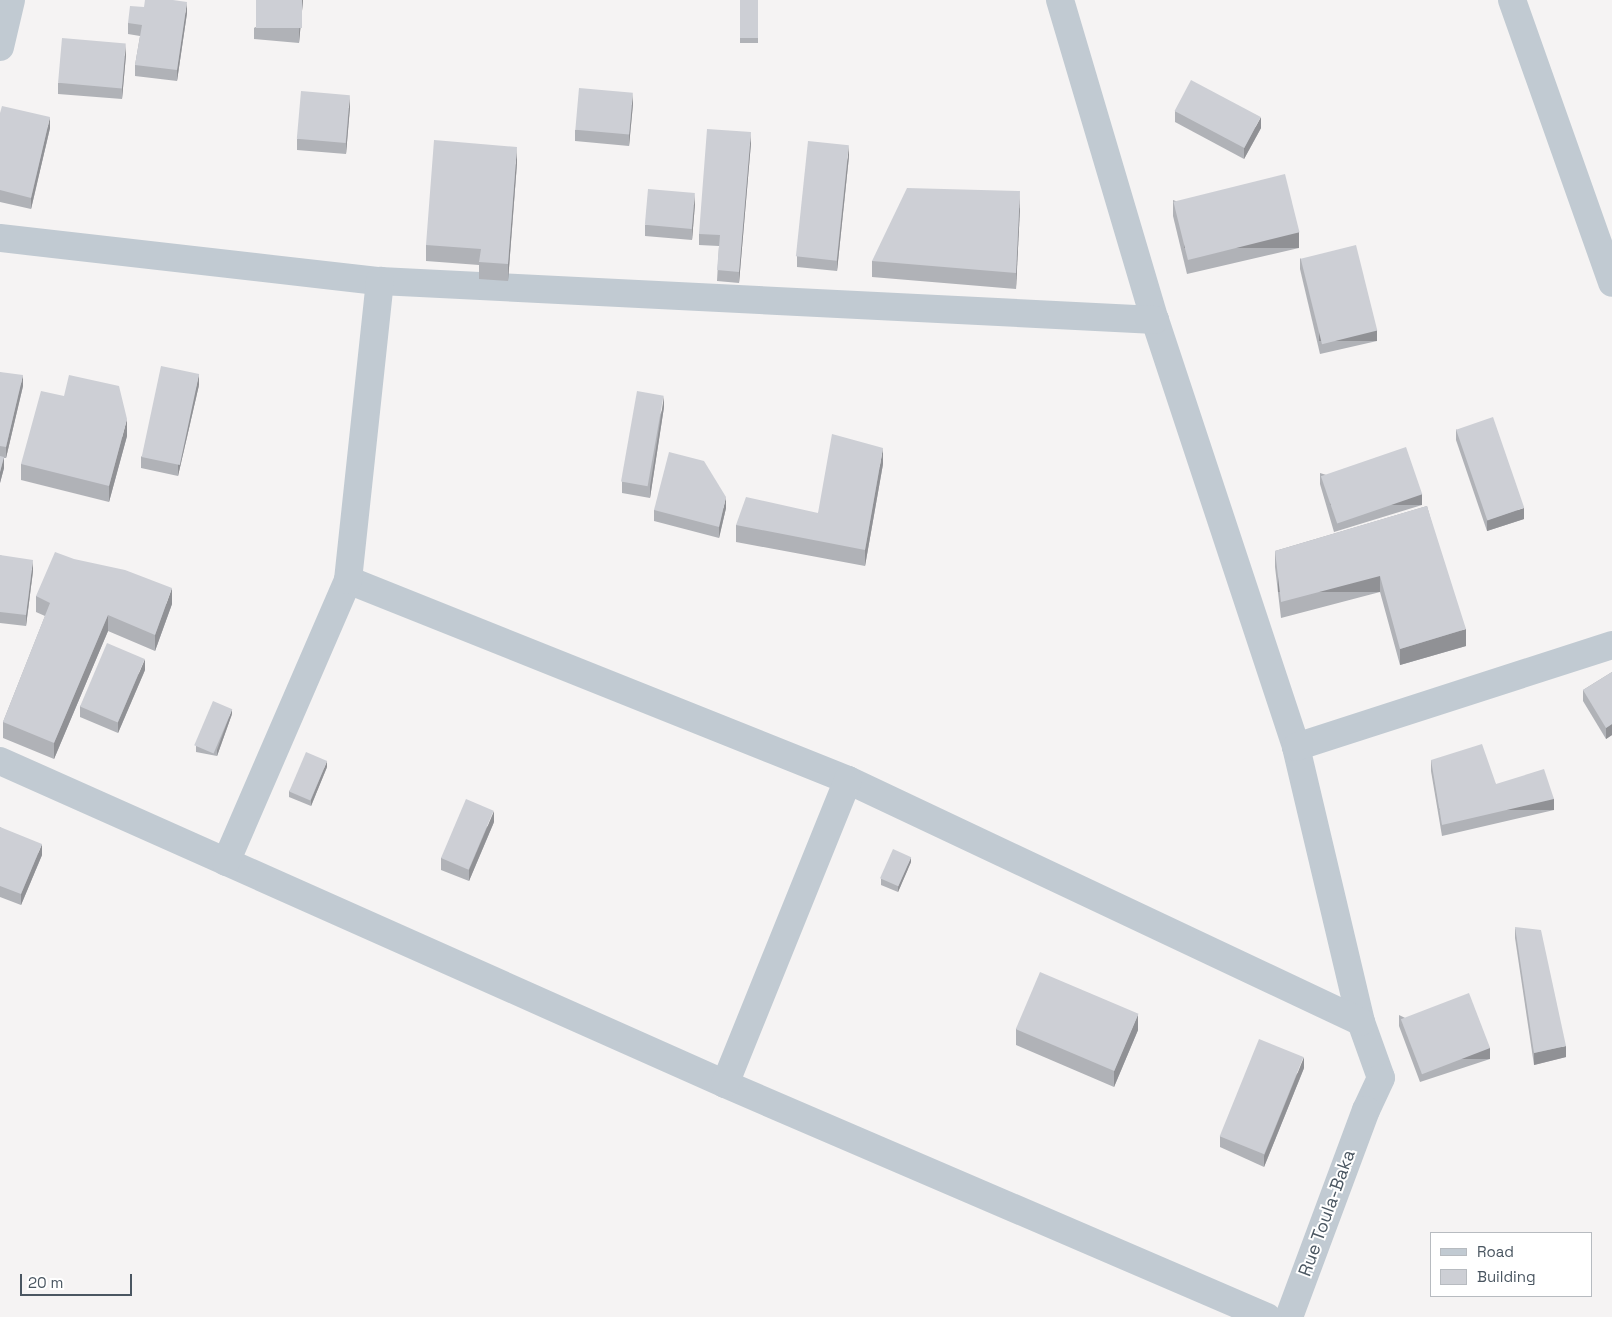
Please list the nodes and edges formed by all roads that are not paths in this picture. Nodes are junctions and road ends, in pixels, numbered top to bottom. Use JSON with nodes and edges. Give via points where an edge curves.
{"nodes":[{"id":1,"x":11,"y":0,"type":"edge"},
{"id":2,"x":1060,"y":0,"type":"edge"},
{"id":3,"x":1512,"y":0,"type":"edge"},
{"id":4,"x":0,"y":47,"type":"edge"},
{"id":5,"x":0,"y":238,"type":"edge"},
{"id":6,"x":380,"y":281,"type":"junction"},
{"id":7,"x":1612,"y":283,"type":"edge"},
{"id":8,"x":1156,"y":320,"type":"junction"},
{"id":9,"x":348,"y":580,"type":"junction"},
{"id":10,"x":1612,"y":645,"type":"edge"},
{"id":11,"x":1296,"y":748,"type":"junction"},
{"id":12,"x":0,"y":761,"type":"edge"},
{"id":13,"x":848,"y":780,"type":"junction"},
{"id":14,"x":226,"y":862,"type":"junction"},
{"id":15,"x":1361,"y":1022,"type":"junction"},
{"id":16,"x":725,"y":1084,"type":"junction"},
{"id":17,"x":1267,"y":1317,"type":"edge"},
{"id":18,"x":1289,"y":1317,"type":"edge"}],
"edges":[{"from":1,"to":4,"type":"street"},
{"from":2,"to":8,"type":"street","name":"Rue Toula-Baka"},
{"from":3,"to":7,"type":"street"},
{"from":5,"to":6,"type":"street"},
{"from":6,"to":8,"type":"street"},
{"from":6,"to":9,"type":"street"},
{"from":8,"to":11,"type":"street","name":"Rue Toula-Baka"},
{"from":9,"to":13,"type":"street"},
{"from":9,"to":14,"type":"street"},
{"from":10,"to":11,"type":"street"},
{"from":11,"to":15,"type":"street","name":"Rue Toula-Baka"},
{"from":12,"to":14,"type":"street"},
{"from":13,"to":15,"type":"street"},
{"from":13,"to":16,"type":"street"},
{"from":14,"to":16,"type":"street"},
{"from":15,"to":18,"type":"street","name":"Rue Toula-Baka","via":[[1381,1078],[1366,1110]]},
{"from":16,"to":17,"type":"street"}]}
